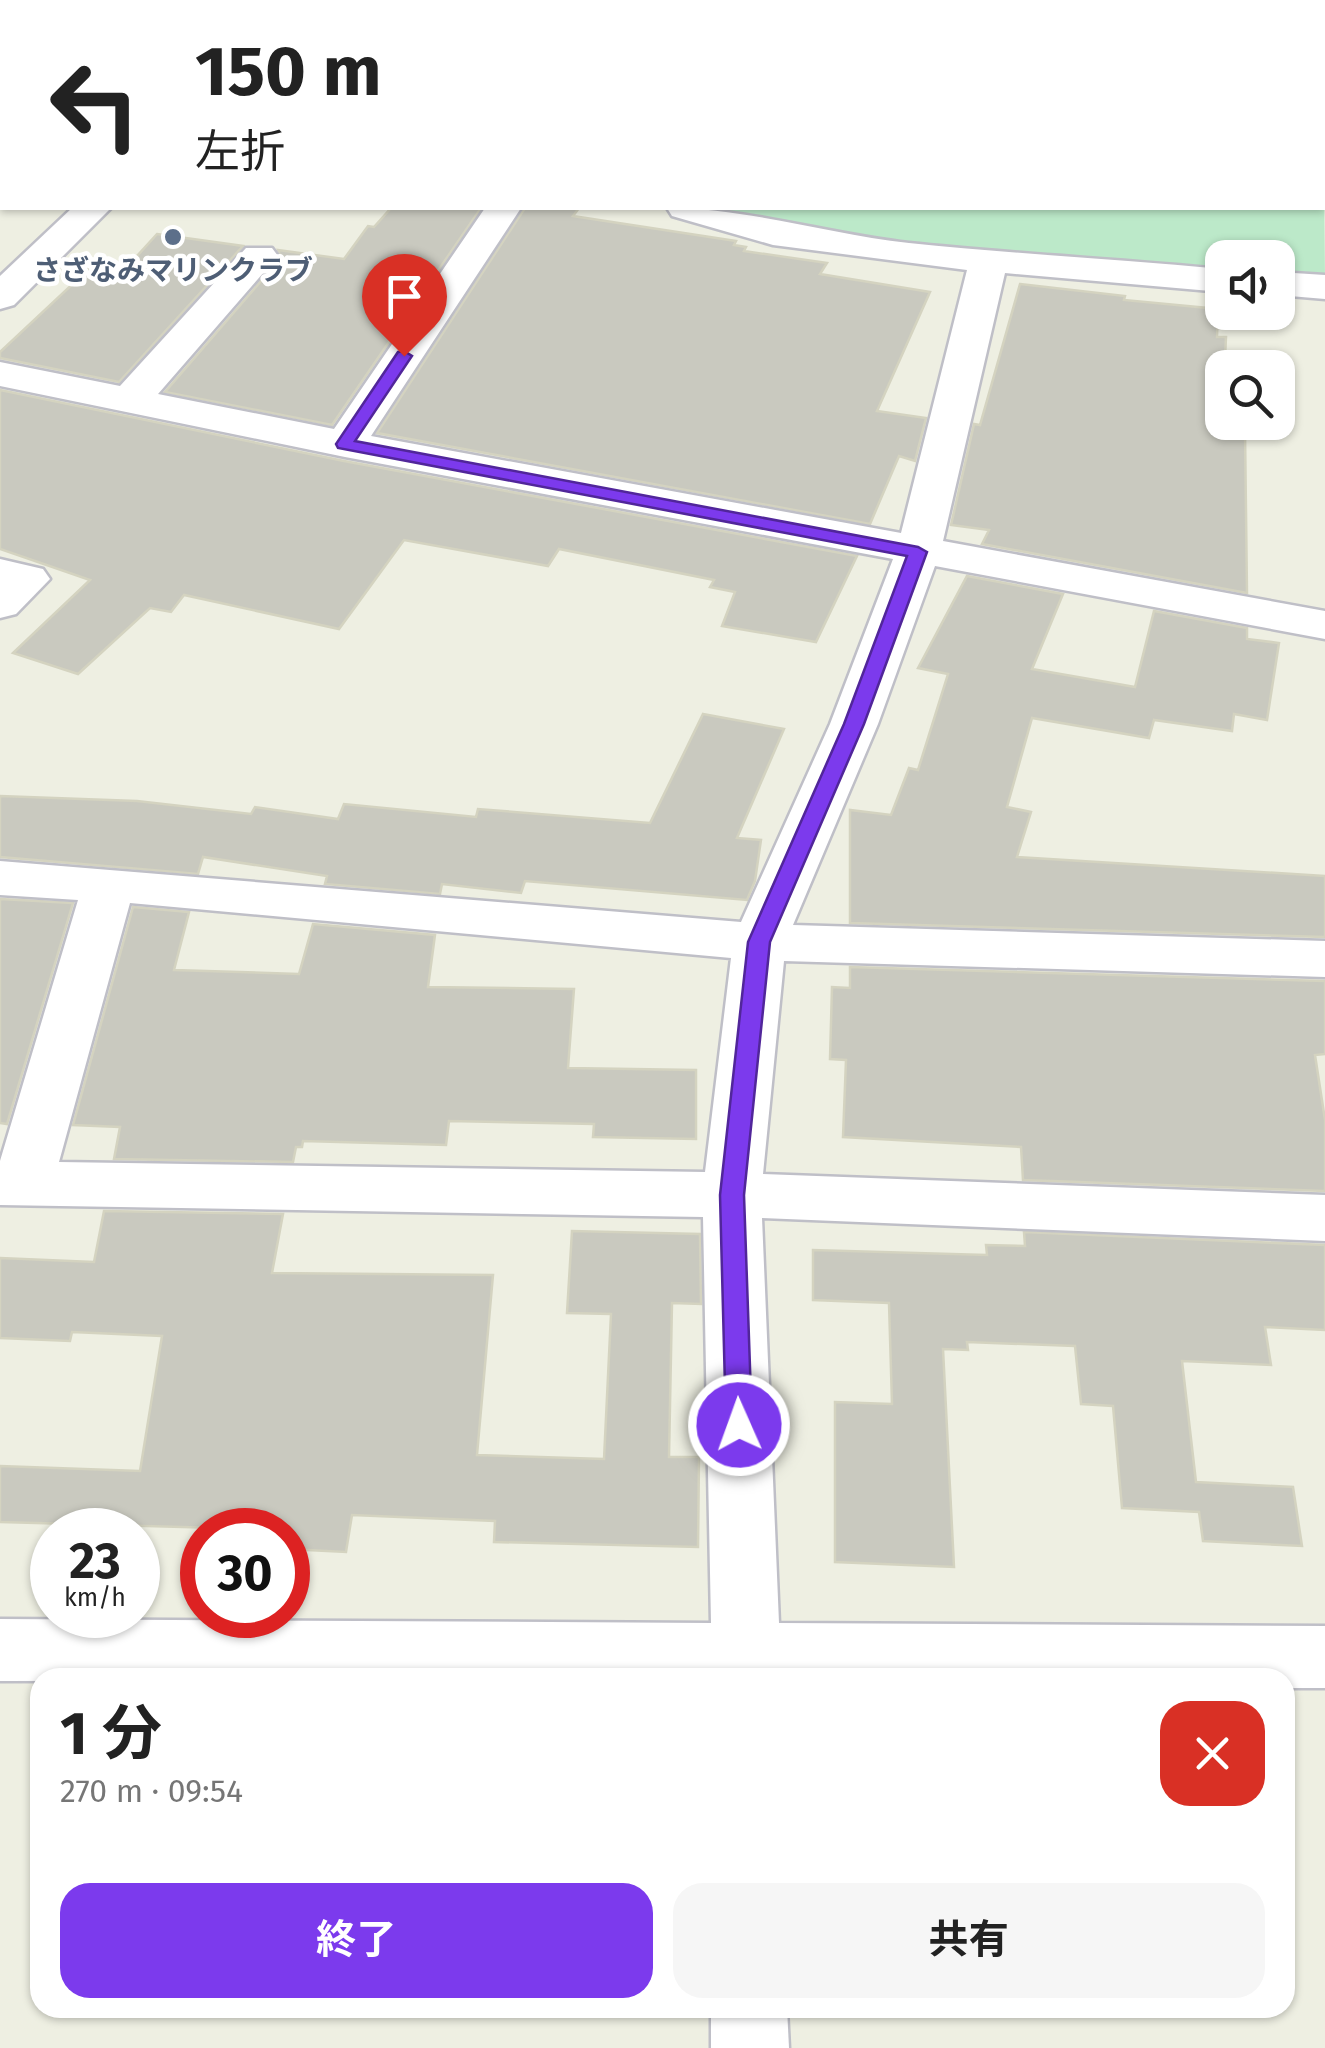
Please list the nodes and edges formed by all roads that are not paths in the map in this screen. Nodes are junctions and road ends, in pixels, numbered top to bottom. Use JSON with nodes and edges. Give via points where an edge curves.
{"nodes":[{"id":1,"x":90,"y":210,"type":"edge"},
{"id":2,"x":502,"y":210,"type":"edge"},
{"id":3,"x":692,"y":210,"type":"edge"},
{"id":4,"x":260,"y":256,"type":"dead end"},
{"id":5,"x":988,"y":262,"type":"junction"},
{"id":6,"x":1205,"y":279,"type":"edge"},
{"id":7,"x":1295,"y":285,"type":"edge"},
{"id":8,"x":1325,"y":288,"type":"edge"},
{"id":9,"x":0,"y":296,"type":"edge"},
{"id":10,"x":0,"y":374,"type":"edge"},
{"id":11,"x":128,"y":402,"type":"junction"},
{"id":12,"x":344,"y":444,"type":"junction"},
{"id":13,"x":918,"y":552,"type":"junction"},
{"id":14,"x":0,"y":572,"type":"edge"},
{"id":15,"x":0,"y":604,"type":"edge"},
{"id":16,"x":1325,"y":625,"type":"edge"},
{"id":17,"x":0,"y":878,"type":"edge"},
{"id":18,"x":109,"y":884,"type":"junction"},
{"id":19,"x":759,"y":942,"type":"junction"},
{"id":20,"x":1325,"y":960,"type":"edge"},
{"id":21,"x":12,"y":1184,"type":"edge"},
{"id":22,"x":732,"y":1195,"type":"junction"},
{"id":23,"x":1325,"y":1218,"type":"edge"},
{"id":24,"x":0,"y":1650,"type":"edge"},
{"id":25,"x":1325,"y":1657,"type":"edge"},
{"id":26,"x":746,"y":1666,"type":"edge"},
{"id":27,"x":749,"y":2018,"type":"edge"},
{"id":28,"x":750,"y":2048,"type":"edge"}],
"edges":[{"from":1,"to":9,"type":"street"},
{"from":2,"to":12,"type":"street"},
{"from":3,"to":5,"type":"street","via":[[773,234]]},
{"from":4,"to":11,"type":"street"},
{"from":5,"to":6,"type":"street"},
{"from":5,"to":13,"type":"street"},
{"from":7,"to":8,"type":"street"},
{"from":10,"to":11,"type":"street"},
{"from":11,"to":12,"type":"street"},
{"from":12,"to":13,"type":"street"},
{"from":13,"to":16,"type":"street"},
{"from":13,"to":19,"type":"street","via":[[854,724]]},
{"from":14,"to":15,"type":"street","via":[[27,579]]},
{"from":17,"to":18,"type":"street"},
{"from":18,"to":19,"type":"street"},
{"from":18,"to":21,"type":"street"},
{"from":19,"to":20,"type":"street"},
{"from":19,"to":22,"type":"street"},
{"from":21,"to":22,"type":"street"},
{"from":22,"to":23,"type":"street"},
{"from":22,"to":26,"type":"street"},
{"from":24,"to":26,"type":"street"},
{"from":25,"to":26,"type":"street"},
{"from":27,"to":28,"type":"street"}]}
